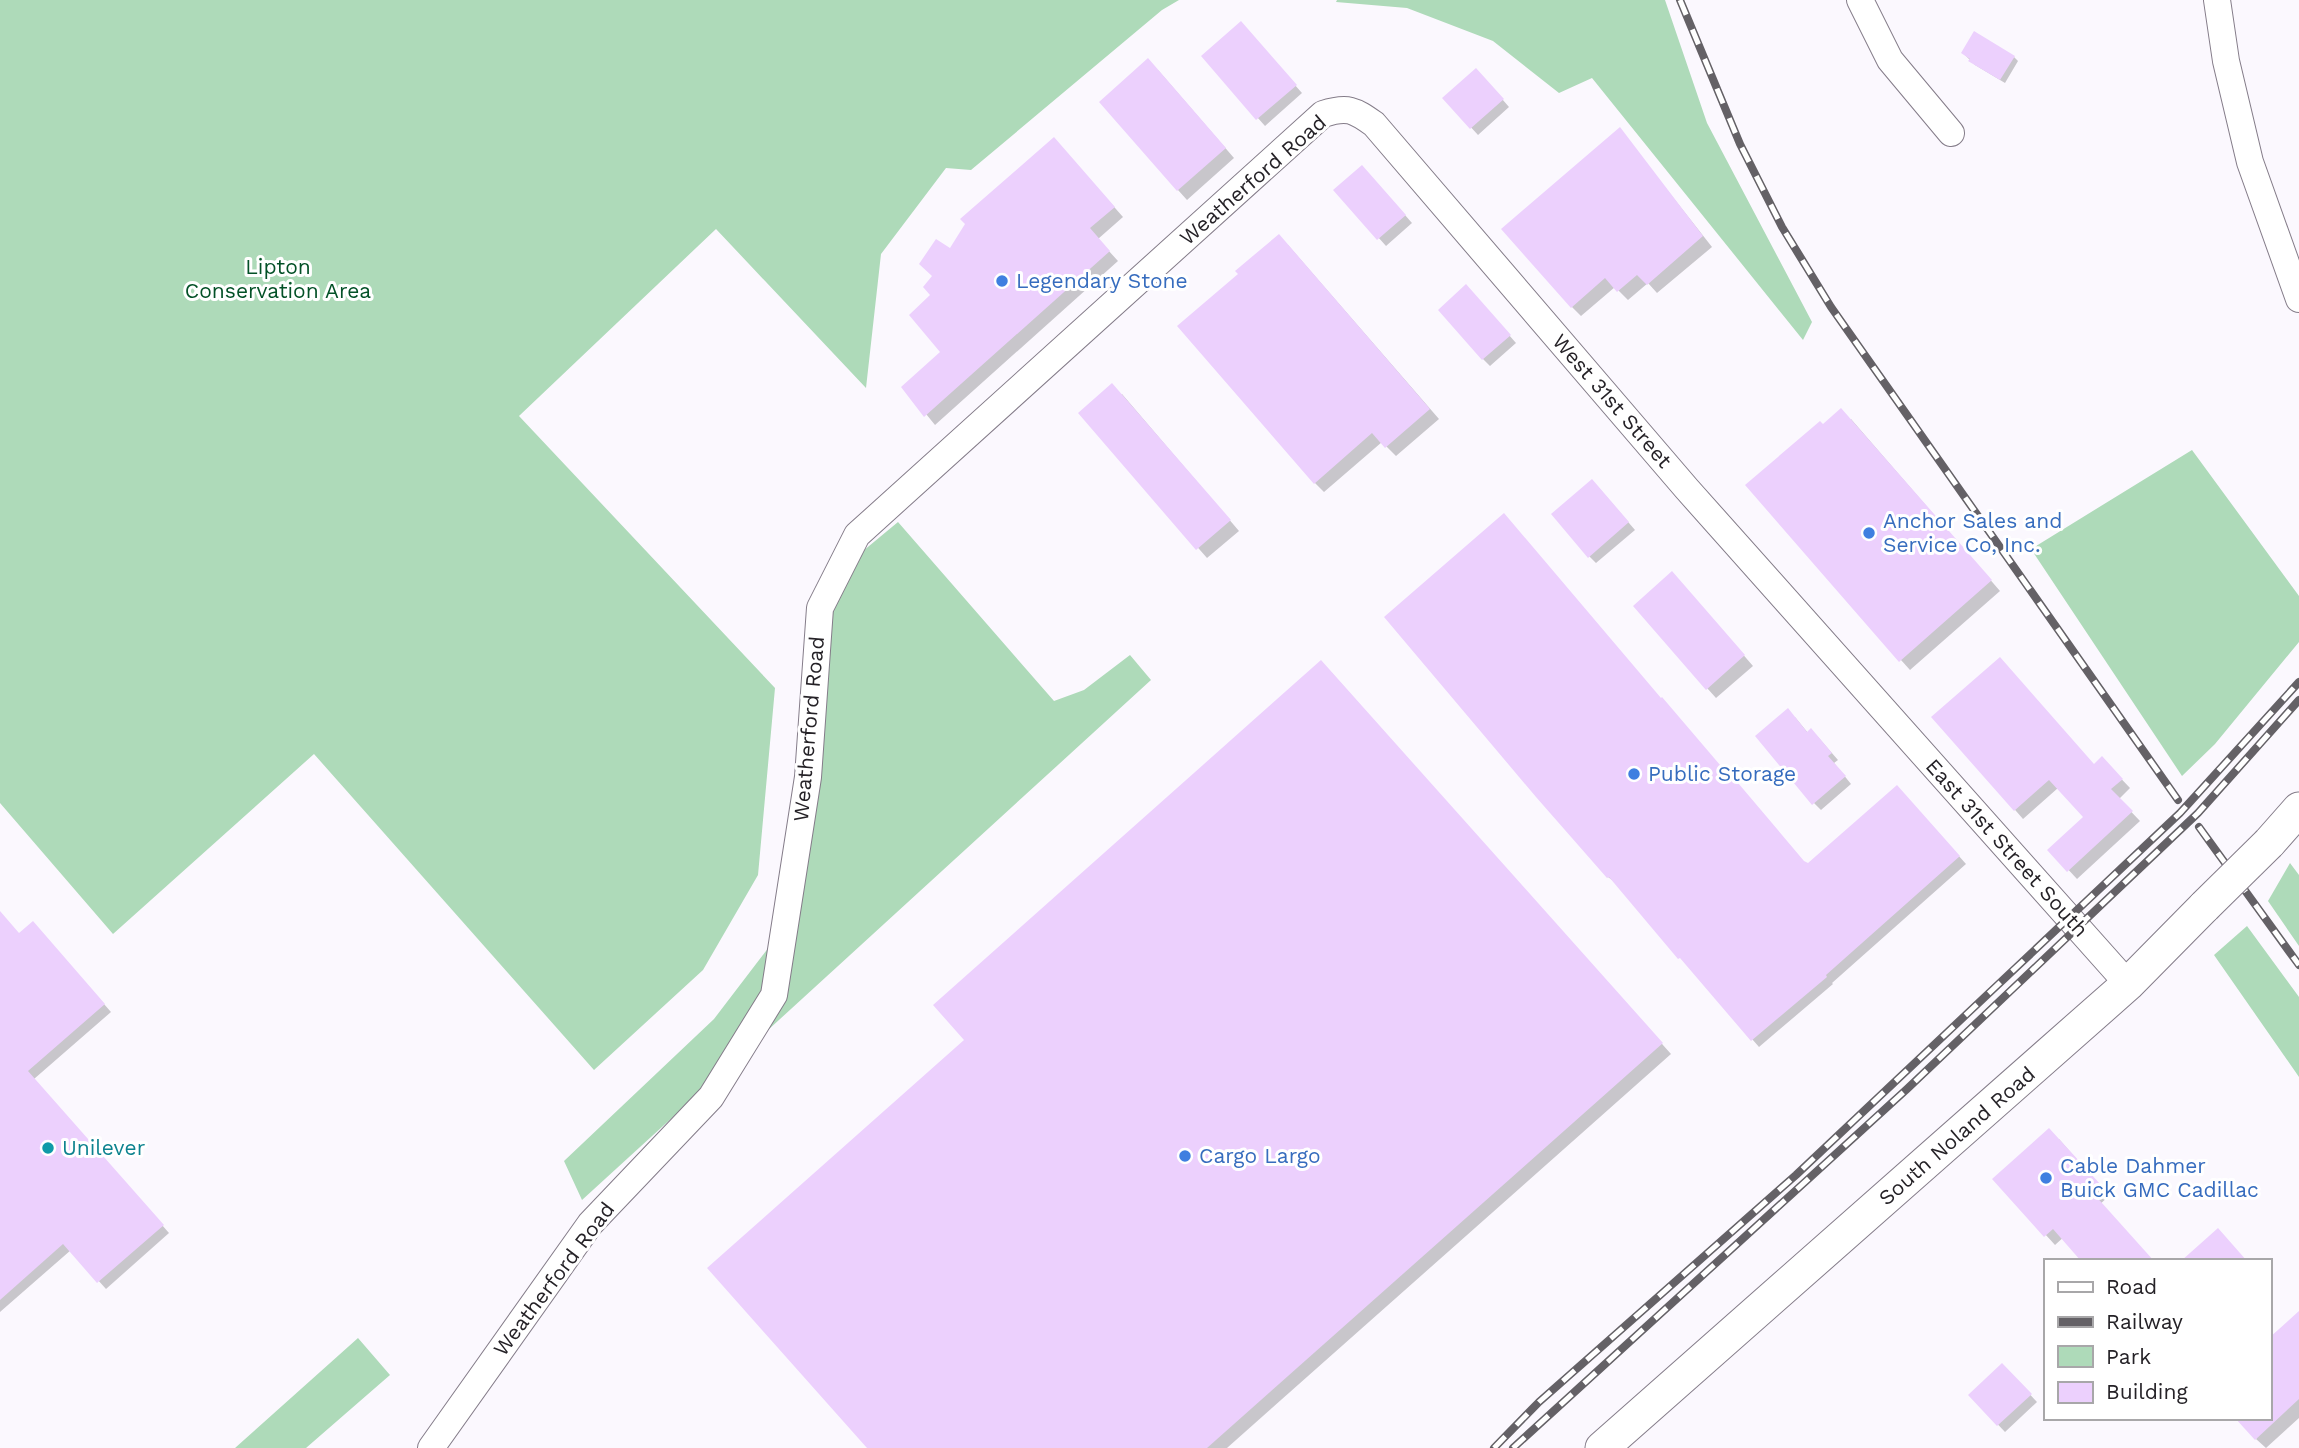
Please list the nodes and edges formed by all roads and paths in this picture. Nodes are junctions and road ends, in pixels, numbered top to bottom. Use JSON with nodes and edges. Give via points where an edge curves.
{"nodes":[{"id":1,"x":1860,"y":0,"type":"edge"},
{"id":2,"x":2217,"y":0,"type":"edge"},
{"id":3,"x":1330,"y":112,"type":"joint"},
{"id":4,"x":1951,"y":133,"type":"dead end"},
{"id":5,"x":2299,"y":299,"type":"edge"},
{"id":6,"x":1885,"y":711,"type":"joint"},
{"id":7,"x":2299,"y":809,"type":"edge"},
{"id":8,"x":2128,"y":984,"type":"junction"},
{"id":9,"x":431,"y":1448,"type":"edge"},
{"id":10,"x":1602,"y":1448,"type":"edge"}],
"edges":[{"from":1,"to":4,"type":"street","via":[[1890,60]]},
{"from":2,"to":5,"type":"street","via":[[2250,162]]},
{"from":3,"to":6,"type":"street","name":"West 31st Street","via":[[1354,110],[1374,124],[1687,489]]},
{"from":3,"to":9,"type":"street","name":"Weatherford Road","via":[[857,535],[820,608],[808,777],[774,995],[711,1097],[590,1224]]},
{"from":6,"to":8,"type":"street","name":"East 31st Street South"},
{"from":7,"to":8,"type":"main road","name":"South Noland Road","bridge":true},
{"from":8,"to":10,"type":"main road","name":"South Noland Road"}]}
